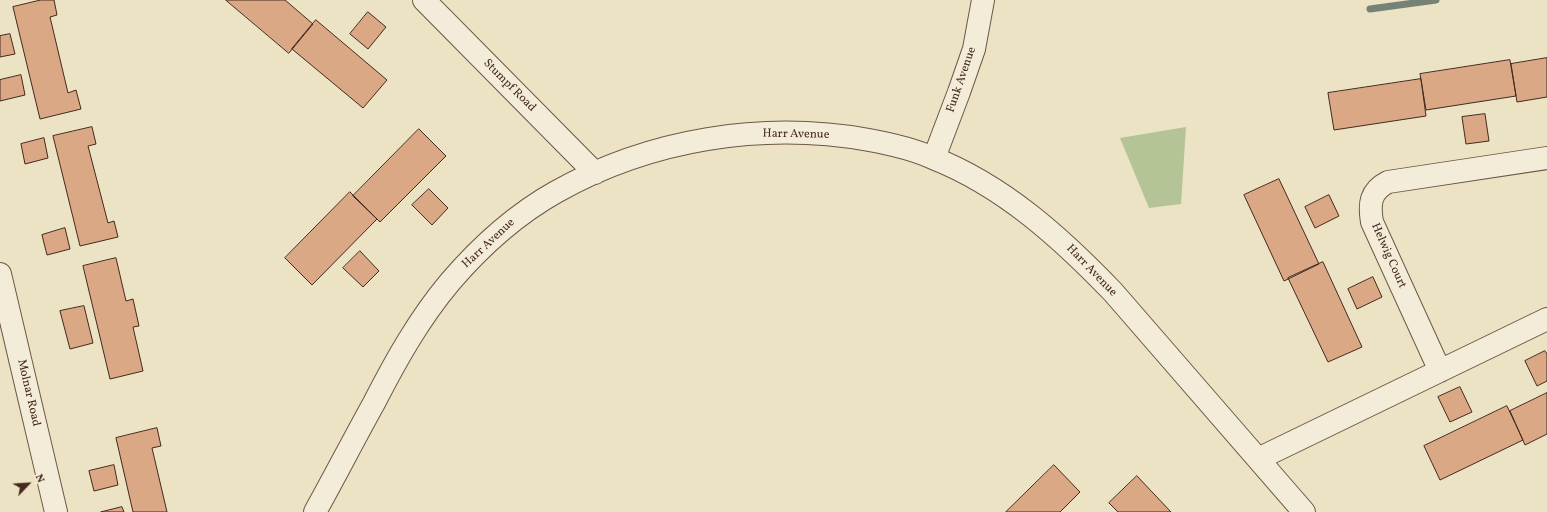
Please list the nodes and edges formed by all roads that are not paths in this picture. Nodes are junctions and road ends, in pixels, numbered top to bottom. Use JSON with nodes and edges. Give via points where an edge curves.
{"nodes":[{"id":1,"x":424,"y":0,"type":"edge"},
{"id":2,"x":983,"y":0,"type":"edge"},
{"id":3,"x":934,"y":158,"type":"junction"},
{"id":4,"x":1547,"y":158,"type":"edge"},
{"id":5,"x":595,"y":173,"type":"junction"},
{"id":6,"x":0,"y":274,"type":"edge"},
{"id":7,"x":1547,"y":320,"type":"edge"},
{"id":8,"x":1440,"y":371,"type":"junction"},
{"id":9,"x":1258,"y":460,"type":"junction"},
{"id":10,"x":56,"y":512,"type":"edge"},
{"id":11,"x":315,"y":512,"type":"edge"},
{"id":12,"x":1304,"y":512,"type":"edge"}],
"edges":[{"from":1,"to":5,"type":"street","name":"Stumpf Road"},
{"from":2,"to":3,"type":"street","name":"Funk Avenue","via":[[974,49]]},
{"from":3,"to":5,"type":"street","name":"Harr Avenue","via":[[908,149],[856,138],[796,132],[772,133],[698,140],[654,151]]},
{"from":3,"to":9,"type":"street","name":"Harr Avenue","via":[[965,173],[1025,211],[1081,259],[1113,292]]},
{"from":4,"to":8,"type":"street","name":"Helwig Court","via":[[1388,182],[1376,191],[1371,201],[1372,222]]},
{"from":5,"to":11,"type":"street","name":"Harr Avenue","via":[[555,192],[523,213],[477,253],[450,282],[405,344]]},
{"from":6,"to":10,"type":"street","name":"Molnar Road"},
{"from":7,"to":8,"type":"street"},
{"from":8,"to":9,"type":"street"},
{"from":9,"to":12,"type":"street","name":"Harr Avenue"}]}
